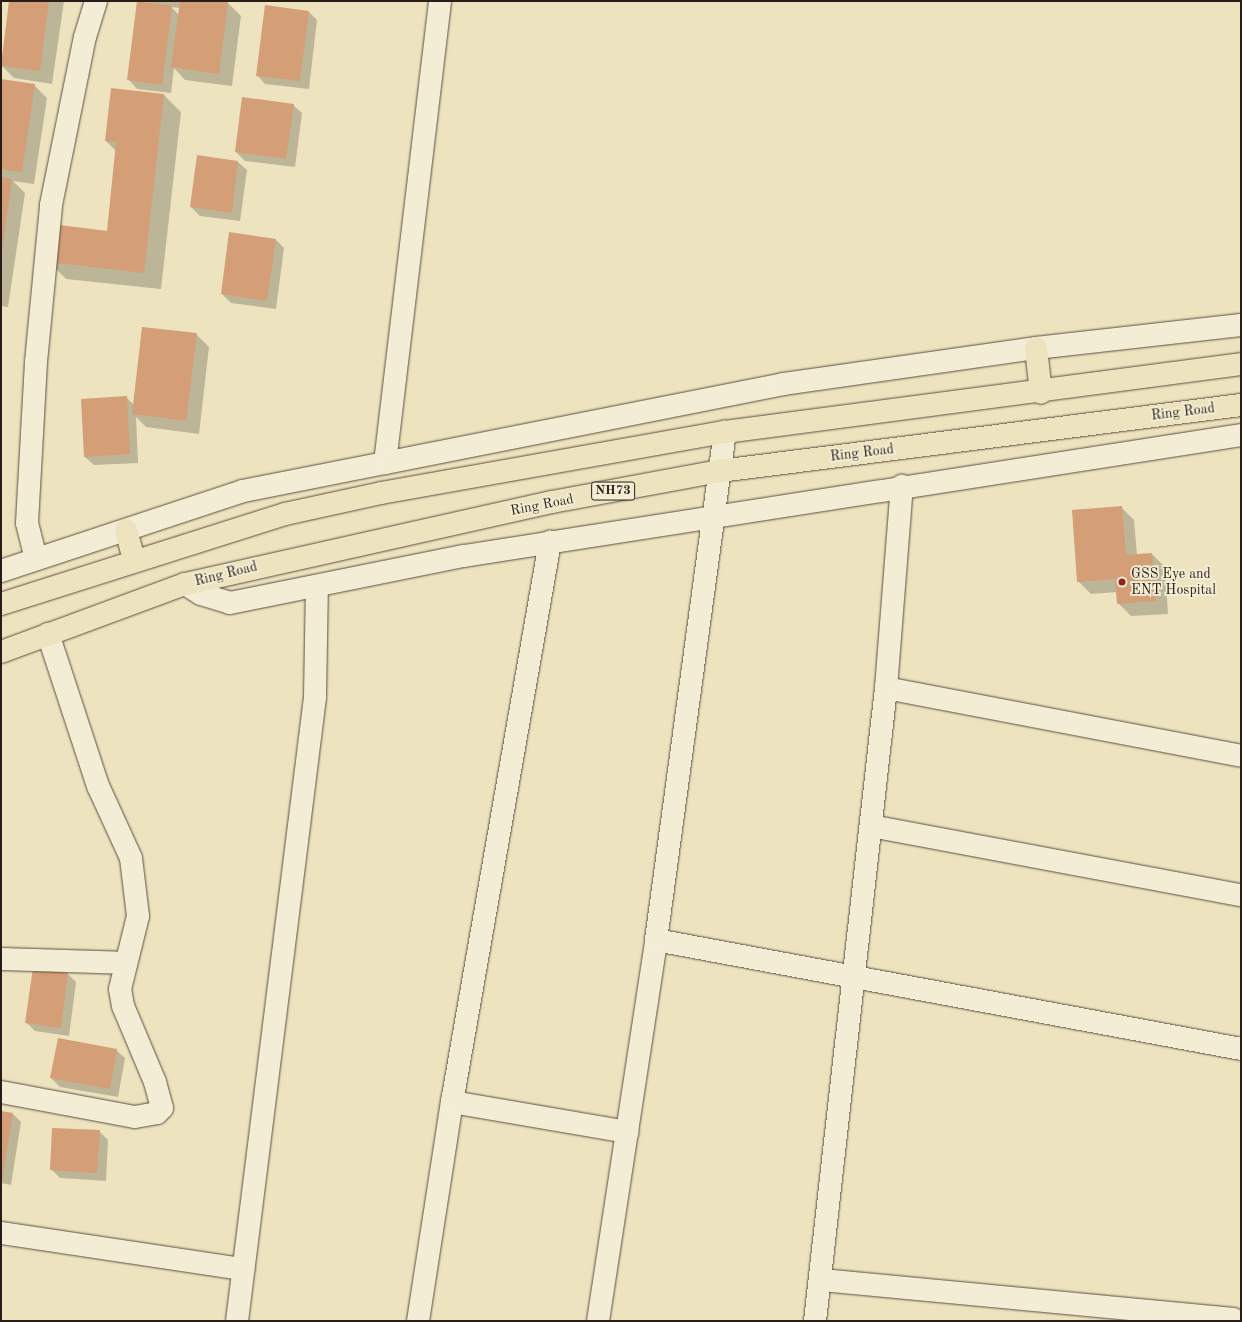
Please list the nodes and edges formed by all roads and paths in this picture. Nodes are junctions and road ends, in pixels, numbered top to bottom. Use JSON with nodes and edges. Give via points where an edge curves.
{"nodes":[{"id":1,"x":96,"y":1,"type":"edge"},
{"id":2,"x":440,"y":1,"type":"edge"},
{"id":3,"x":1241,"y":325,"type":"edge"},
{"id":4,"x":1036,"y":348,"type":"junction"},
{"id":5,"x":1241,"y":364,"type":"edge"},
{"id":6,"x":1041,"y":393,"type":"junction"},
{"id":7,"x":1241,"y":405,"type":"edge"},
{"id":8,"x":724,"y":432,"type":"junction"},
{"id":9,"x":1241,"y":436,"type":"edge"},
{"id":10,"x":385,"y":463,"type":"junction"},
{"id":11,"x":720,"y":471,"type":"junction"},
{"id":12,"x":902,"y":486,"type":"junction"},
{"id":13,"x":713,"y":516,"type":"junction"},
{"id":14,"x":126,"y":530,"type":"junction"},
{"id":15,"x":550,"y":542,"type":"junction"},
{"id":16,"x":36,"y":559,"type":"junction"},
{"id":17,"x":134,"y":560,"type":"junction"},
{"id":18,"x":1,"y":571,"type":"edge"},
{"id":19,"x":185,"y":584,"type":"junction"},
{"id":20,"x":318,"y":586,"type":"junction"},
{"id":21,"x":1,"y":604,"type":"edge"},
{"id":22,"x":48,"y":634,"type":"junction"},
{"id":23,"x":1,"y":652,"type":"edge"},
{"id":24,"x":886,"y":688,"type":"junction"},
{"id":25,"x":1241,"y":756,"type":"edge"},
{"id":26,"x":871,"y":826,"type":"junction"},
{"id":27,"x":1241,"y":895,"type":"edge"},
{"id":28,"x":656,"y":940,"type":"junction"},
{"id":29,"x":1,"y":958,"type":"edge"},
{"id":30,"x":126,"y":963,"type":"junction"},
{"id":31,"x":855,"y":976,"type":"junction"},
{"id":32,"x":1241,"y":1049,"type":"edge"},
{"id":33,"x":1,"y":1092,"type":"edge"},
{"id":34,"x":452,"y":1102,"type":"junction"},
{"id":35,"x":627,"y":1132,"type":"junction"},
{"id":36,"x":1,"y":1233,"type":"edge"},
{"id":37,"x":243,"y":1269,"type":"junction"},
{"id":38,"x":822,"y":1280,"type":"junction"},
{"id":39,"x":1233,"y":1319,"type":"dead end"},
{"id":40,"x":237,"y":1321,"type":"edge"},
{"id":41,"x":418,"y":1321,"type":"edge"},
{"id":42,"x":598,"y":1321,"type":"edge"},
{"id":43,"x":815,"y":1321,"type":"edge"}],
"edges":[{"from":1,"to":16,"type":"street","via":[[85,37],[51,205],[36,362],[27,523]]},
{"from":2,"to":10,"type":"street"},
{"from":3,"to":4,"type":"street"},
{"from":4,"to":6,"type":"highway"},
{"from":4,"to":10,"type":"street","via":[[783,384]]},
{"from":5,"to":6,"type":"highway"},
{"from":6,"to":8,"type":"highway"},
{"from":7,"to":11,"type":"highway","name":"Ring Road","number":"NH73"},
{"from":8,"to":11,"type":"street"},
{"from":8,"to":17,"type":"highway","via":[[285,514]]},
{"from":9,"to":12,"type":"street"},
{"from":10,"to":14,"type":"street","via":[[242,491]]},
{"from":11,"to":13,"type":"street"},
{"from":11,"to":19,"type":"highway","name":"Ring Road","number":"NH73","via":[[544,504]]},
{"from":12,"to":13,"type":"street"},
{"from":12,"to":24,"type":"street"},
{"from":13,"to":15,"type":"street"},
{"from":13,"to":28,"type":"street"},
{"from":14,"to":16,"type":"street"},
{"from":14,"to":17,"type":"highway"},
{"from":15,"to":20,"type":"street","via":[[464,556]]},
{"from":15,"to":34,"type":"street"},
{"from":16,"to":18,"type":"street"},
{"from":17,"to":21,"type":"highway"},
{"from":19,"to":20,"type":"street","via":[[201,594],[230,603]]},
{"from":19,"to":22,"type":"highway","name":"Ring Road","number":"NH73"},
{"from":20,"to":37,"type":"street","via":[[315,697]]},
{"from":22,"to":23,"type":"highway","name":"Ring Road","number":"NH73"},
{"from":22,"to":30,"type":"street","via":[[98,786],[131,858],[138,916]]},
{"from":24,"to":25,"type":"street"},
{"from":24,"to":26,"type":"street"},
{"from":26,"to":27,"type":"street"},
{"from":26,"to":31,"type":"street"},
{"from":28,"to":31,"type":"street"},
{"from":28,"to":35,"type":"street"},
{"from":29,"to":30,"type":"street"},
{"from":30,"to":33,"type":"street","via":[[120,989],[123,1006],[155,1082],[162,1108],[157,1113],[135,1117]]},
{"from":31,"to":32,"type":"street"},
{"from":31,"to":38,"type":"street"},
{"from":34,"to":35,"type":"street"},
{"from":34,"to":41,"type":"street"},
{"from":35,"to":42,"type":"street"},
{"from":36,"to":37,"type":"street"},
{"from":37,"to":40,"type":"street"},
{"from":38,"to":39,"type":"street"},
{"from":38,"to":43,"type":"street"}]}
